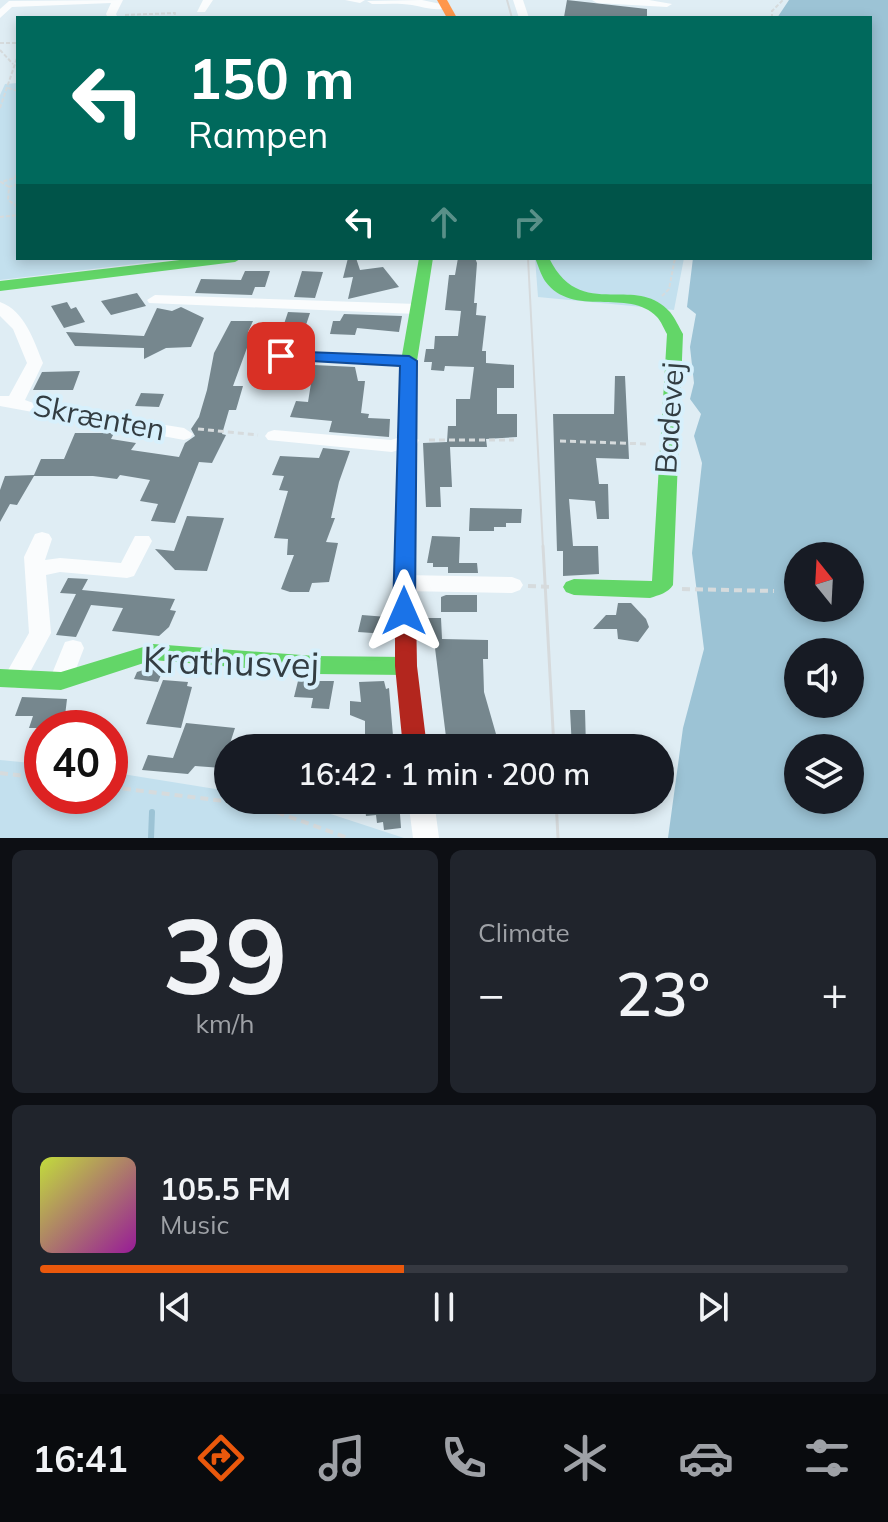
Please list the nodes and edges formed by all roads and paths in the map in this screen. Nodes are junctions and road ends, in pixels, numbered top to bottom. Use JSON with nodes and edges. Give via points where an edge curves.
{"nodes":[{"id":1,"x":118,"y":0,"type":"edge"},
{"id":2,"x":208,"y":0,"type":"edge"},
{"id":3,"x":350,"y":0,"type":"edge"},
{"id":4,"x":360,"y":0,"type":"edge"},
{"id":5,"x":597,"y":0,"type":"edge"},
{"id":6,"x":783,"y":0,"type":"edge"},
{"id":7,"x":372,"y":1,"type":"edge"},
{"id":8,"x":417,"y":1,"type":"edge"},
{"id":9,"x":667,"y":4,"type":"dead end"},
{"id":10,"x":446,"y":8,"type":"edge"},
{"id":11,"x":201,"y":10,"type":"dead end"},
{"id":12,"x":0,"y":15,"type":"edge"},
{"id":13,"x":128,"y":16,"type":"edge"},
{"id":14,"x":174,"y":16,"type":"edge"},
{"id":15,"x":772,"y":16,"type":"edge"},
{"id":16,"x":0,"y":50,"type":"edge"},
{"id":17,"x":15,"y":62,"type":"edge"},
{"id":18,"x":8,"y":88,"type":"junction"},
{"id":19,"x":16,"y":90,"type":"edge"},
{"id":20,"x":0,"y":108,"type":"edge"},
{"id":21,"x":16,"y":178,"type":"edge"},
{"id":22,"x":16,"y":185,"type":"edge"},
{"id":23,"x":9,"y":187,"type":"junction"},
{"id":24,"x":16,"y":206,"type":"edge"},
{"id":25,"x":218,"y":260,"type":"edge"},
{"id":26,"x":426,"y":260,"type":"edge"},
{"id":27,"x":543,"y":260,"type":"edge"},
{"id":28,"x":675,"y":260,"type":"edge"},
{"id":29,"x":0,"y":286,"type":"edge"},
{"id":30,"x":155,"y":300,"type":"dead end"},
{"id":31,"x":653,"y":304,"type":"junction"},
{"id":32,"x":0,"y":307,"type":"edge"},
{"id":33,"x":417,"y":309,"type":"junction"},
{"id":34,"x":259,"y":332,"type":"dead end"},
{"id":35,"x":409,"y":361,"type":"junction"},
{"id":36,"x":8,"y":401,"type":"edge"},
{"id":37,"x":184,"y":434,"type":"joint"},
{"id":38,"x":274,"y":436,"type":"joint"},
{"id":39,"x":410,"y":440,"type":"junction"},
{"id":40,"x":514,"y":440,"type":"dead end"},
{"id":41,"x":560,"y":441,"type":"dead end"},
{"id":42,"x":667,"y":445,"type":"junction"},
{"id":43,"x":42,"y":539,"type":"dead end"},
{"id":44,"x":142,"y":541,"type":"dead end"},
{"id":45,"x":35,"y":569,"type":"junction"},
{"id":46,"x":404,"y":583,"type":"junction"},
{"id":47,"x":512,"y":585,"type":"joint"},
{"id":48,"x":574,"y":587,"type":"joint"},
{"id":49,"x":671,"y":588,"type":"dead end"},
{"id":50,"x":774,"y":591,"type":"dead end"},
{"id":51,"x":73,"y":648,"type":"dead end"},
{"id":52,"x":406,"y":666,"type":"junction"},
{"id":53,"x":8,"y":679,"type":"edge"},
{"id":54,"x":61,"y":681,"type":"junction"},
{"id":55,"x":413,"y":734,"type":"edge"},
{"id":56,"x":0,"y":773,"type":"edge"},
{"id":57,"x":24,"y":776,"type":"edge"},
{"id":58,"x":128,"y":789,"type":"edge"},
{"id":59,"x":423,"y":814,"type":"edge"},
{"id":60,"x":348,"y":838,"type":"edge"},
{"id":61,"x":426,"y":838,"type":"edge"}],
"edges":[{"from":1,"to":12,"type":"street","via":[[9,4]]},
{"from":2,"to":11,"type":"street"},
{"from":3,"to":4,"type":"street"},
{"from":5,"to":9,"type":"street"},
{"from":6,"to":15,"type":"path"},
{"from":7,"to":8,"type":"street"},
{"from":8,"to":10,"type":"street"},
{"from":13,"to":14,"type":"path"},
{"from":16,"to":17,"type":"path"},
{"from":17,"to":18,"type":"path"},
{"from":18,"to":19,"type":"path"},
{"from":18,"to":20,"type":"path"},
{"from":21,"to":23,"type":"path","via":[[1,182]]},
{"from":22,"to":23,"type":"path"},
{"from":23,"to":24,"type":"path","via":[[8,200]]},
{"from":25,"to":29,"type":"street"},
{"from":26,"to":33,"type":"street"},
{"from":27,"to":31,"type":"street","via":[[550,281],[566,293]]},
{"from":28,"to":31,"type":"path","via":[[669,289]]},
{"from":30,"to":33,"type":"street"},
{"from":31,"to":42,"type":"street","name":"Badevej","via":[[667,316],[675,334]]},
{"from":32,"to":36,"type":"street","via":[[20,327],[35,363]]},
{"from":33,"to":35,"type":"street"},
{"from":34,"to":35,"type":"street","via":[[281,356]]},
{"from":35,"to":39,"type":"street"},
{"from":36,"to":37,"type":"street","name":"Skrænten"},
{"from":37,"to":38,"type":"path","via":[[192,428]]},
{"from":38,"to":39,"type":"street","via":[[392,446]]},
{"from":39,"to":40,"type":"path"},
{"from":39,"to":46,"type":"street"},
{"from":41,"to":42,"type":"path"},
{"from":42,"to":48,"type":"street","name":"Badevej","via":[[662,585],[650,590]]},
{"from":43,"to":45,"type":"street","name":"Krathusvej"},
{"from":44,"to":45,"type":"street","via":[[127,571],[60,565]]},
{"from":45,"to":53,"type":"street","name":"Krathusvej","via":[[40,633]]},
{"from":46,"to":47,"type":"street"},
{"from":46,"to":52,"type":"street"},
{"from":47,"to":48,"type":"path"},
{"from":49,"to":50,"type":"path"},
{"from":51,"to":54,"type":"street"},
{"from":52,"to":54,"type":"street","name":"Krathusvej","via":[[315,665],[153,652]]},
{"from":52,"to":55,"type":"street"},
{"from":53,"to":54,"type":"street","name":"Krathusvej"},
{"from":56,"to":57,"type":"path"},
{"from":58,"to":60,"type":"path","via":[[257,805]]},
{"from":59,"to":61,"type":"street"}]}
